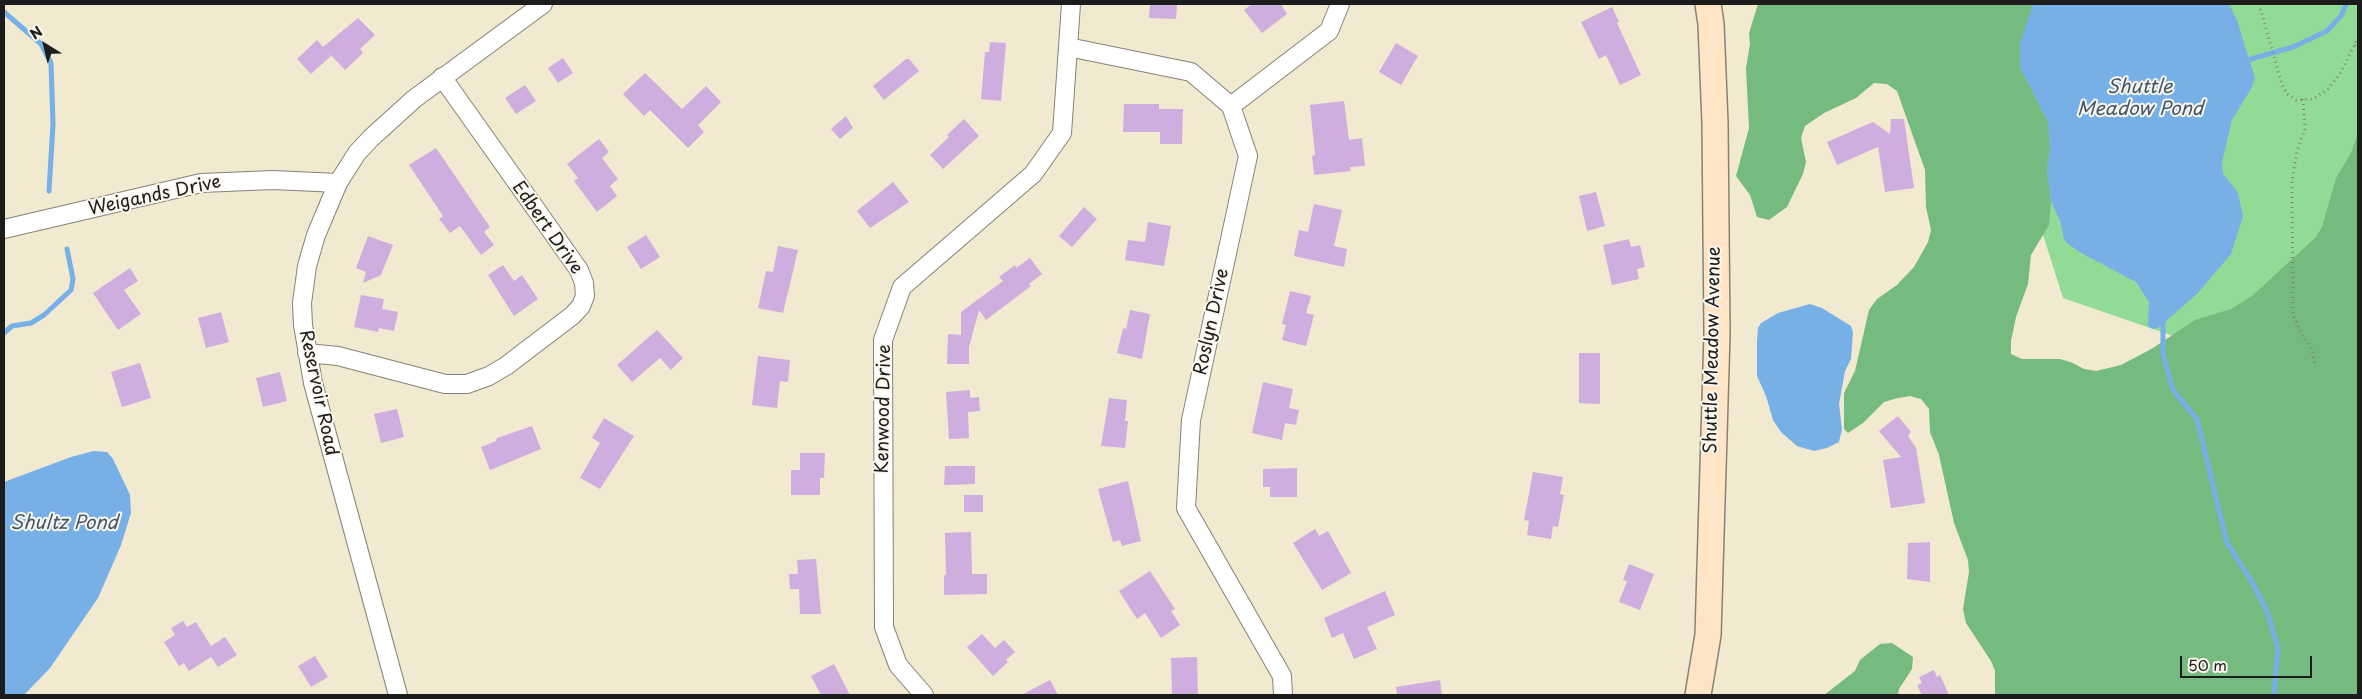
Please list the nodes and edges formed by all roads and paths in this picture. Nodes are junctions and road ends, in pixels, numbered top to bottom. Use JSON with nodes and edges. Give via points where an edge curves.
{"nodes":[{"id":1,"x":543,"y":4,"type":"edge"},
{"id":2,"x":1071,"y":4,"type":"edge"},
{"id":3,"x":1340,"y":4,"type":"edge"},
{"id":4,"x":1708,"y":4,"type":"edge"},
{"id":5,"x":2259,"y":4,"type":"edge"},
{"id":6,"x":2358,"y":38,"type":"edge"},
{"id":7,"x":2355,"y":45,"type":"junction"},
{"id":8,"x":1068,"y":47,"type":"junction"},
{"id":9,"x":2358,"y":49,"type":"edge"},
{"id":10,"x":442,"y":77,"type":"junction"},
{"id":11,"x":2303,"y":99,"type":"junction"},
{"id":12,"x":1231,"y":106,"type":"junction"},
{"id":13,"x":338,"y":183,"type":"junction"},
{"id":14,"x":4,"y":229,"type":"edge"},
{"id":15,"x":307,"y":353,"type":"junction"},
{"id":16,"x":2315,"y":364,"type":"dead end"},
{"id":17,"x":398,"y":695,"type":"edge"},
{"id":18,"x":924,"y":695,"type":"edge"},
{"id":19,"x":1283,"y":695,"type":"edge"},
{"id":20,"x":1698,"y":695,"type":"edge"}],
"edges":[{"from":1,"to":10,"type":"street","name":"Reservoir Road"},
{"from":2,"to":8,"type":"street","name":"Kenwood Drive"},
{"from":3,"to":12,"type":"street","via":[[1329,31]]},
{"from":4,"to":20,"type":"street","name":"Shuttle Meadow Avenue","via":[[1715,123],[1717,334],[1708,635]]},
{"from":5,"to":11,"type":"path","via":[[2287,94],[2296,100]]},
{"from":6,"to":7,"type":"path"},
{"from":7,"to":9,"type":"path"},
{"from":7,"to":11,"type":"path","via":[[2328,89],[2313,98]]},
{"from":8,"to":12,"type":"street","via":[[1192,72]]},
{"from":8,"to":18,"type":"street","name":"Kenwood Drive","via":[[1062,133],[1033,174],[902,287],[883,340],[884,627],[898,665]]},
{"from":10,"to":13,"type":"street","name":"Reservoir Road","via":[[383,125],[357,153]]},
{"from":10,"to":15,"type":"street","name":"Edbert Drive","via":[[579,270],[584,283],[581,306],[573,316],[506,366],[466,384],[445,384],[338,356]]},
{"from":11,"to":16,"type":"path","via":[[2305,129],[2292,181],[2293,315],[2311,347]]},
{"from":12,"to":19,"type":"street","name":"Roslyn Drive","via":[[1248,156],[1192,420],[1186,508],[1282,676]]},
{"from":13,"to":14,"type":"street","name":"Weigands Drive","via":[[273,180],[201,183]]},
{"from":13,"to":15,"type":"street","name":"Reservoir Road","via":[[316,235],[303,283]]},
{"from":15,"to":17,"type":"street","name":"Reservoir Road"}]}
